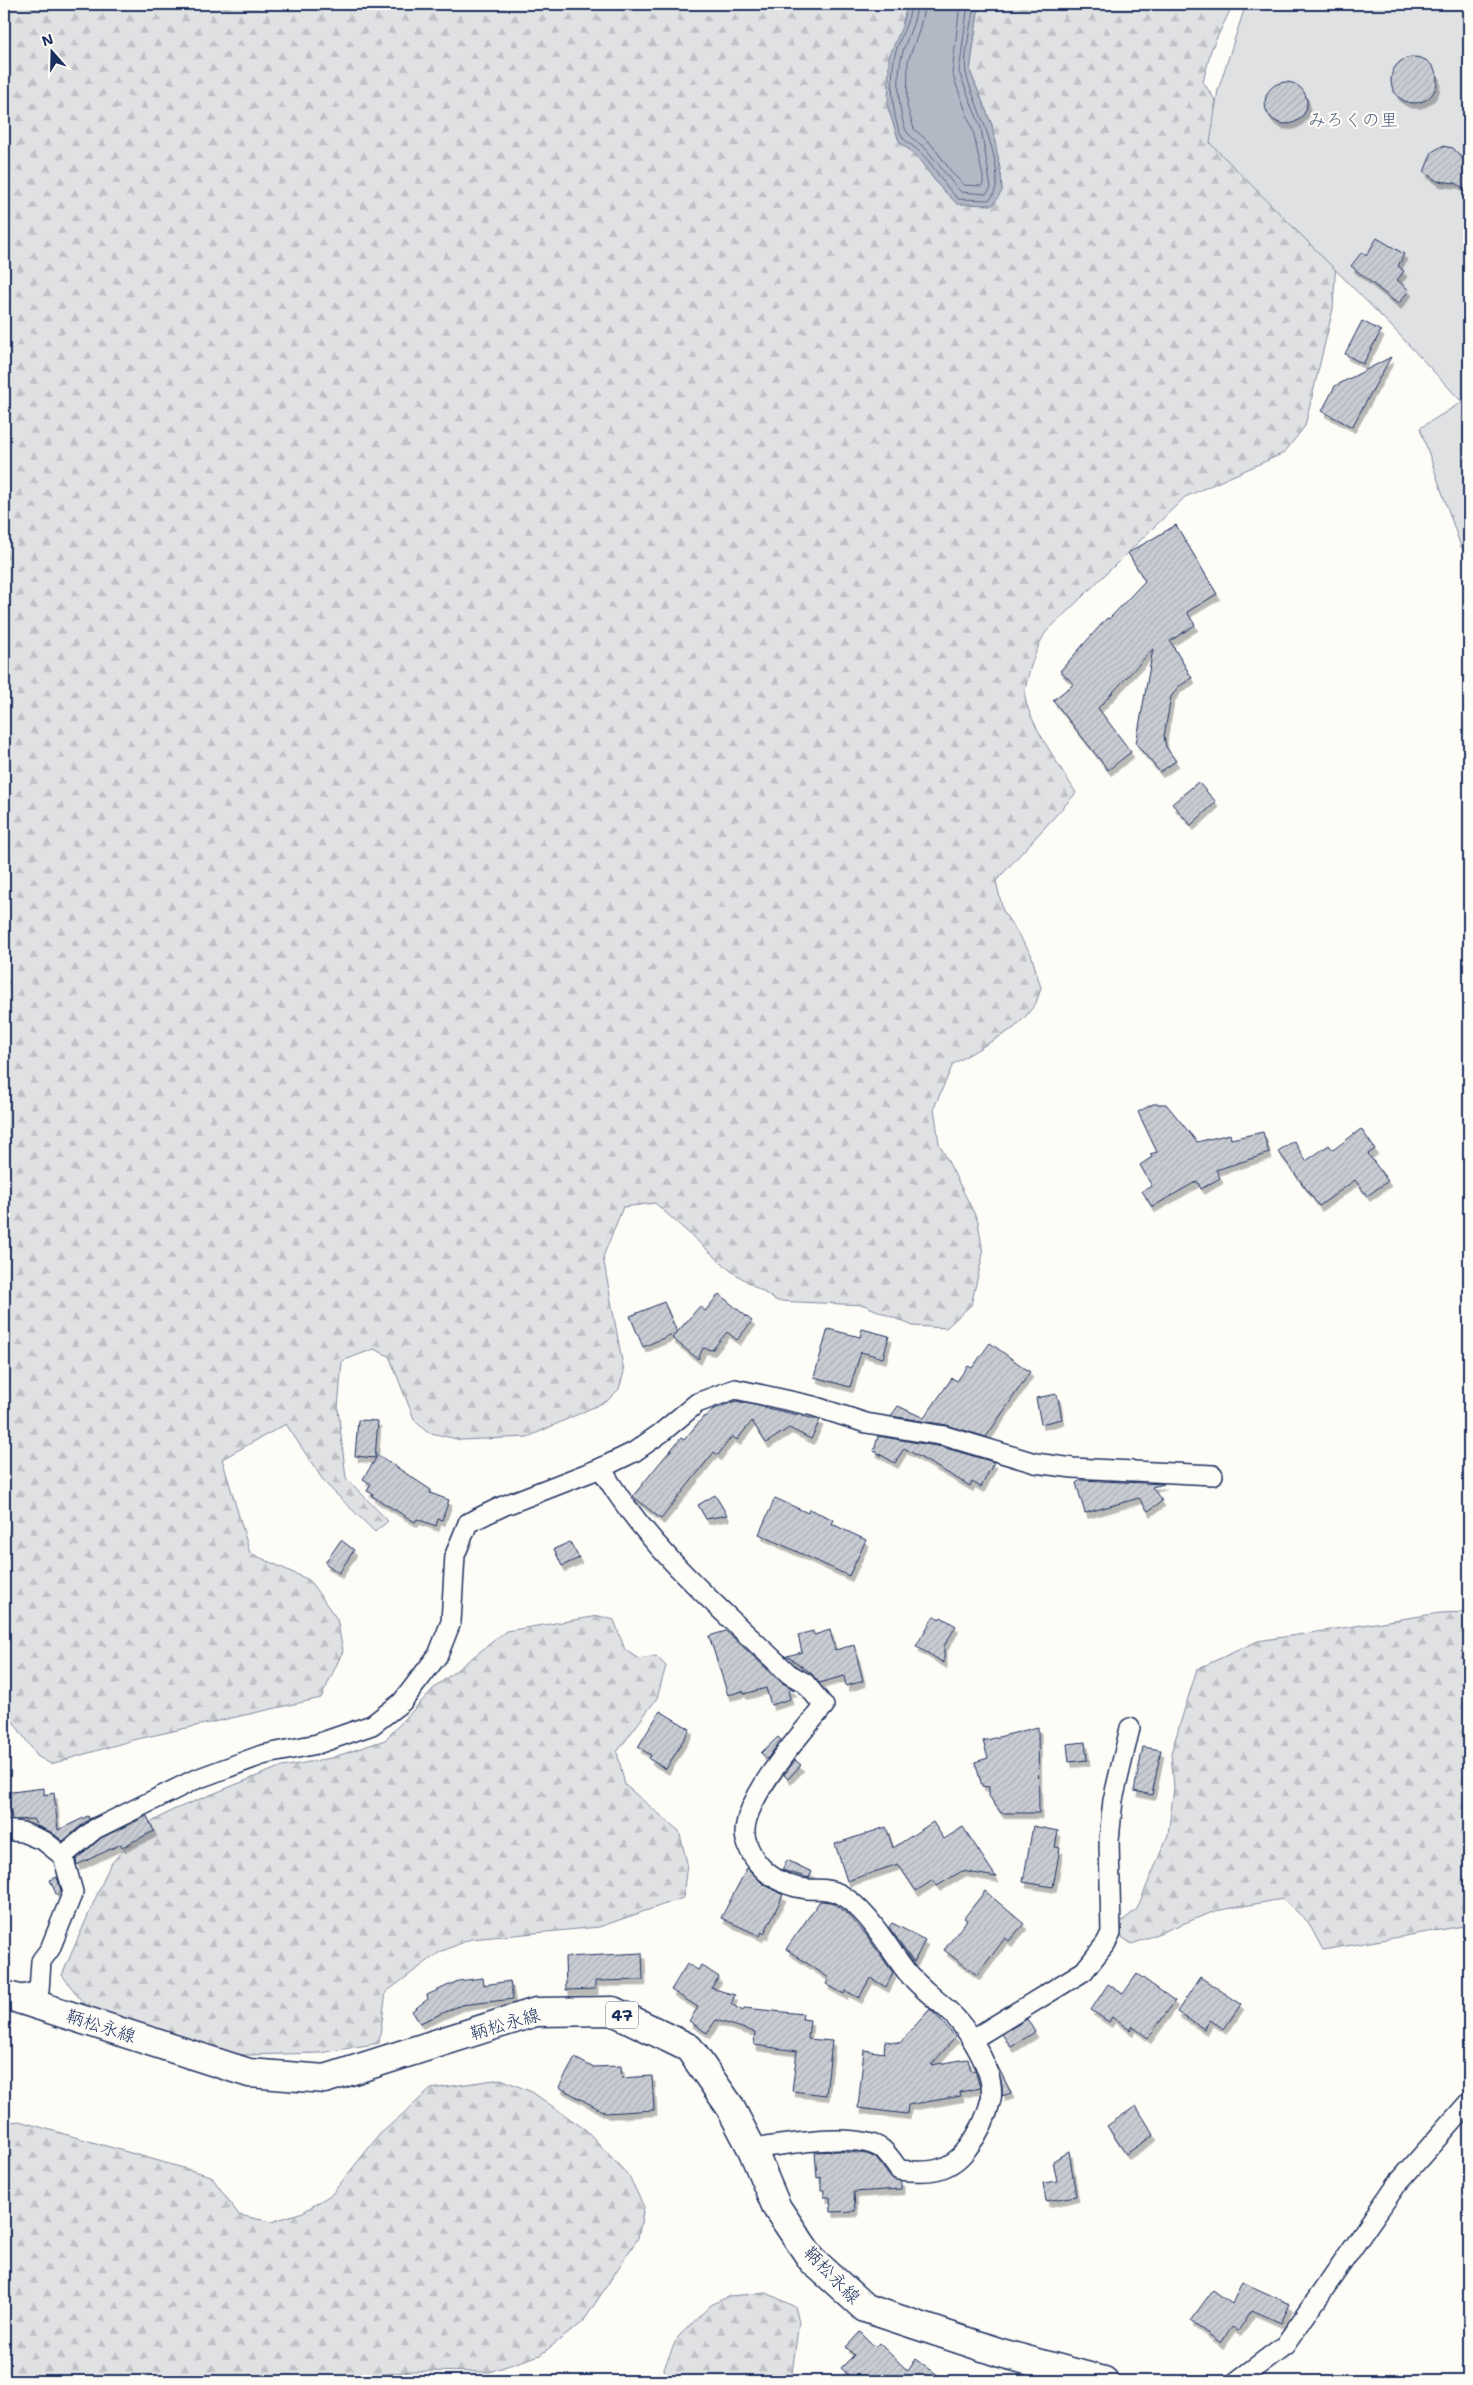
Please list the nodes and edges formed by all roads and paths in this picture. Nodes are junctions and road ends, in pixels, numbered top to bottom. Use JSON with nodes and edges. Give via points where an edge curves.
{"nodes":[{"id":1,"x":601,"y":1468,"type":"junction"},
{"id":2,"x":1213,"y":1475,"type":"dead end"},
{"id":3,"x":1130,"y":1728,"type":"dead end"},
{"id":4,"x":4,"y":1830,"type":"edge"},
{"id":5,"x":63,"y":1856,"type":"junction"},
{"id":6,"x":8,"y":1997,"type":"edge"},
{"id":7,"x":973,"y":2039,"type":"junction"},
{"id":8,"x":1469,"y":2102,"type":"edge"},
{"id":9,"x":752,"y":2149,"type":"junction"},
{"id":10,"x":1104,"y":2381,"type":"edge"},
{"id":11,"x":1237,"y":2381,"type":"edge"}],
"edges":[{"from":1,"to":2,"type":"street","via":[[634,1452],[697,1403],[735,1389],[813,1406],[866,1423],[945,1436],[1035,1463]]},
{"from":1,"to":5,"type":"street","via":[[468,1522],[455,1556],[452,1622],[438,1655],[402,1702],[372,1726],[302,1748],[262,1755],[194,1780],[96,1828]]},
{"from":1,"to":7,"type":"street","via":[[659,1549],[789,1674],[805,1683],[824,1706],[763,1783],[748,1819],[745,1839],[760,1868],[775,1879],[806,1889],[823,1889],[839,1894],[863,1913],[920,1987],[951,2013]]},
{"from":3,"to":7,"type":"street","via":[[1109,1840],[1111,1933],[1106,1944],[1084,1971]]},
{"from":4,"to":5,"type":"street","via":[[22,1832],[44,1841]]},
{"from":5,"to":6,"type":"street","via":[[74,1892],[50,1949],[41,1960],[39,1991]]},
{"from":6,"to":9,"type":"main road","name":"鞆松永線","number":"47","via":[[249,2073],[324,2079],[536,2012],[612,2011],[689,2048],[729,2105]]},
{"from":7,"to":9,"type":"street","via":[[987,2071],[991,2097],[978,2135],[958,2161],[926,2173],[899,2170],[881,2149],[859,2141],[810,2141]]},
{"from":8,"to":11,"type":"street","via":[[1397,2184],[1285,2345]]},
{"from":9,"to":10,"type":"main road","name":"鞆松永線","number":"47","via":[[777,2208],[812,2260],[865,2308],[1001,2353]]}]}
